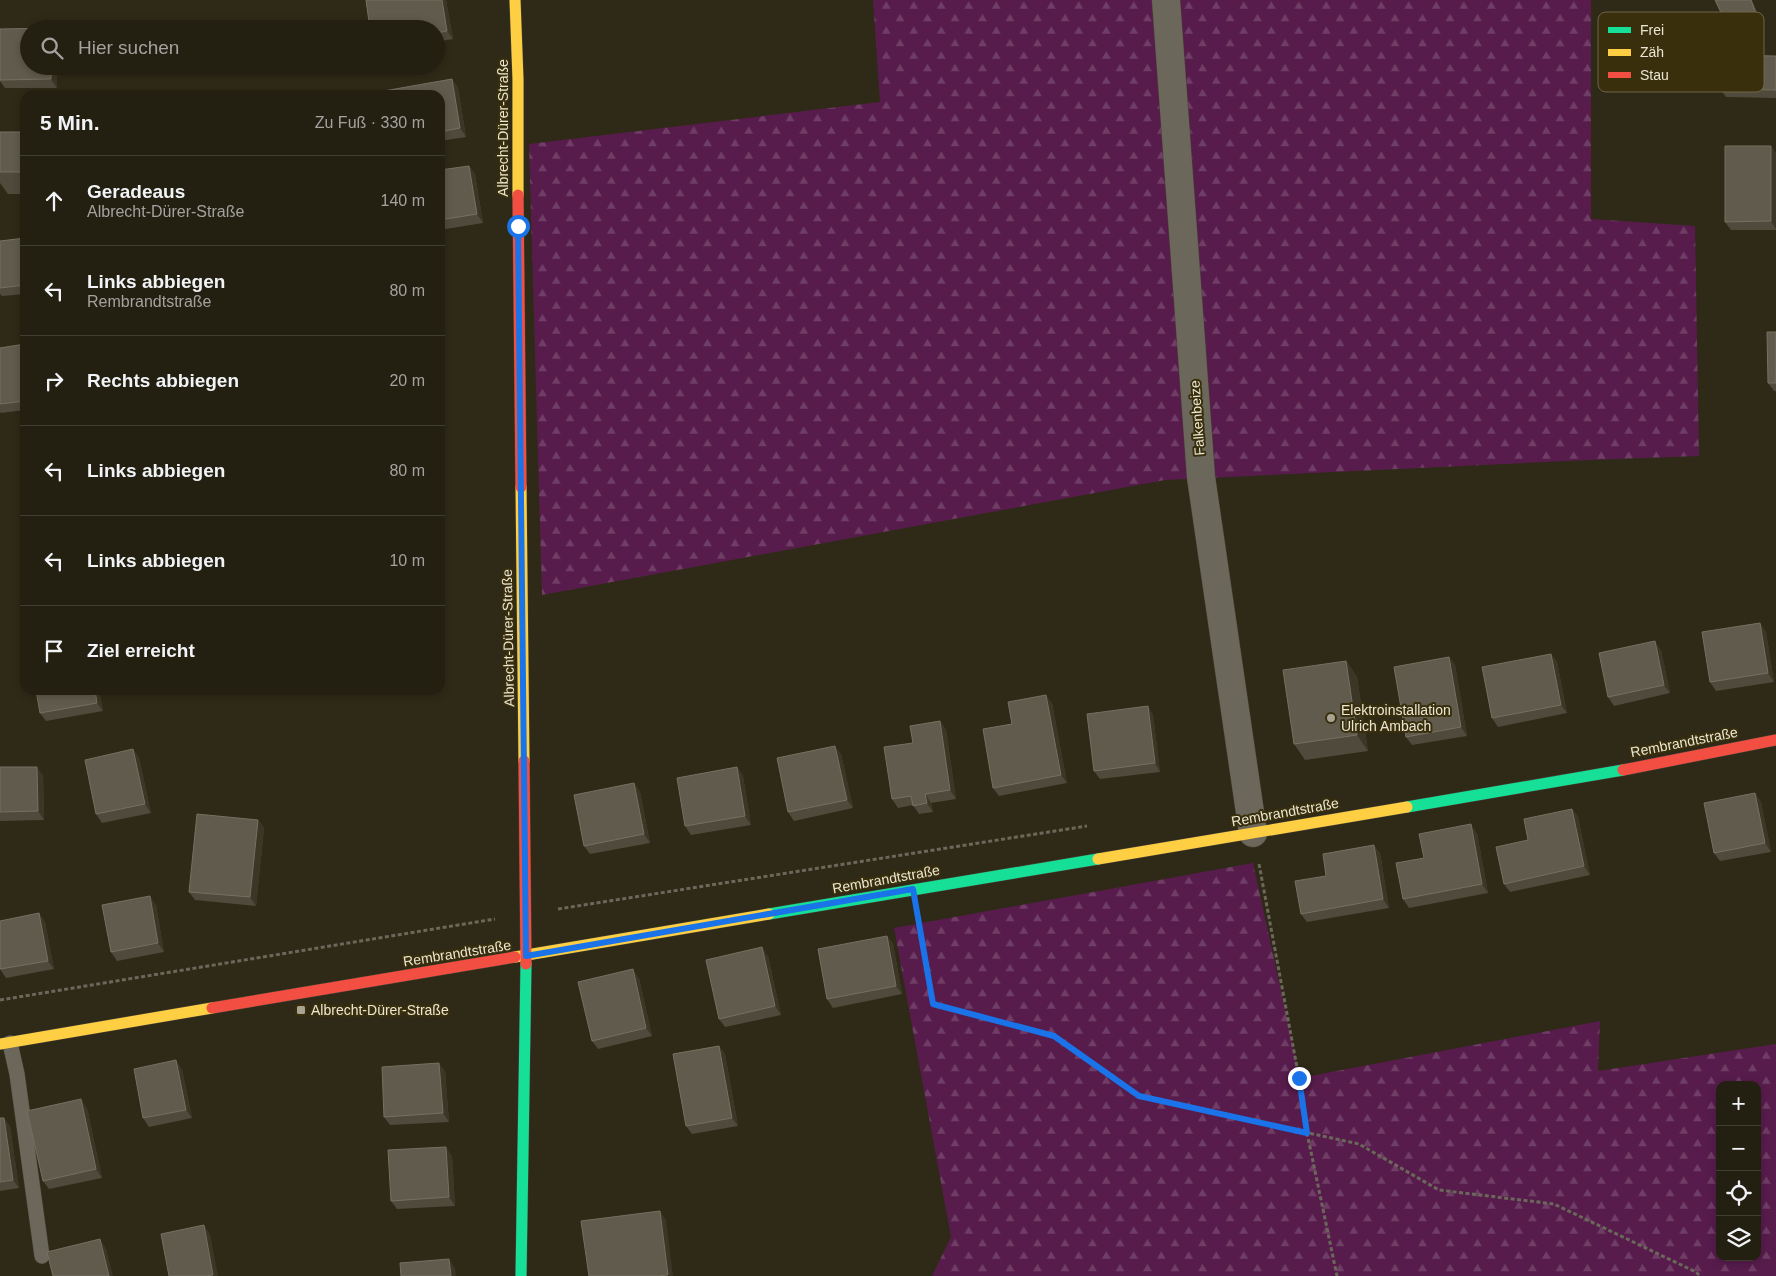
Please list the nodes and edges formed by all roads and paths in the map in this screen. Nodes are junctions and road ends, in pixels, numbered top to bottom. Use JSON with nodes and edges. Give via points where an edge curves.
{"nodes":[{"id":1,"x":515,"y":0,"type":"edge"},
{"id":2,"x":1166,"y":0,"type":"edge"},
{"id":3,"x":1776,"y":740,"type":"edge"},
{"id":4,"x":1253,"y":833,"type":"junction"},
{"id":5,"x":913,"y":889,"type":"junction"},
{"id":6,"x":526,"y":914,"type":"junction"},
{"id":7,"x":526,"y":956,"type":"junction"},
{"id":8,"x":0,"y":1000,"type":"edge"},
{"id":9,"x":5,"y":1044,"type":"edge"},
{"id":10,"x":1307,"y":1133,"type":"junction"},
{"id":11,"x":42,"y":1256,"type":"dead end"},
{"id":12,"x":521,"y":1276,"type":"edge"},
{"id":13,"x":1337,"y":1276,"type":"edge"},
{"id":14,"x":1700,"y":1276,"type":"edge"}],
"edges":[{"from":1,"to":6,"type":"street","name":"Albrecht-Dürer-Straße"},
{"from":2,"to":4,"type":"street","name":"Falkenbeize","via":[[1201,477]]},
{"from":3,"to":4,"type":"street","name":"Rembrandtstraße","via":[[1601,774]]},
{"from":4,"to":5,"type":"street","name":"Rembrandtstraße"},
{"from":4,"to":10,"type":"path"},
{"from":5,"to":7,"type":"street","name":"Rembrandtstraße"},
{"from":5,"to":10,"type":"path","via":[[933,1004],[1054,1036],[1139,1096]]},
{"from":6,"to":7,"type":"street","name":"Albrecht-Dürer-Straße"},
{"from":6,"to":8,"type":"path"},
{"from":7,"to":9,"type":"street","name":"Rembrandtstraße"},
{"from":7,"to":12,"type":"street","name":"Albrecht-Dürer-Straße"},
{"from":9,"to":11,"type":"lane","via":[[17,1074]]},
{"from":10,"to":13,"type":"path"},
{"from":10,"to":14,"type":"path","via":[[1359,1144],[1439,1190],[1554,1204]]}]}
